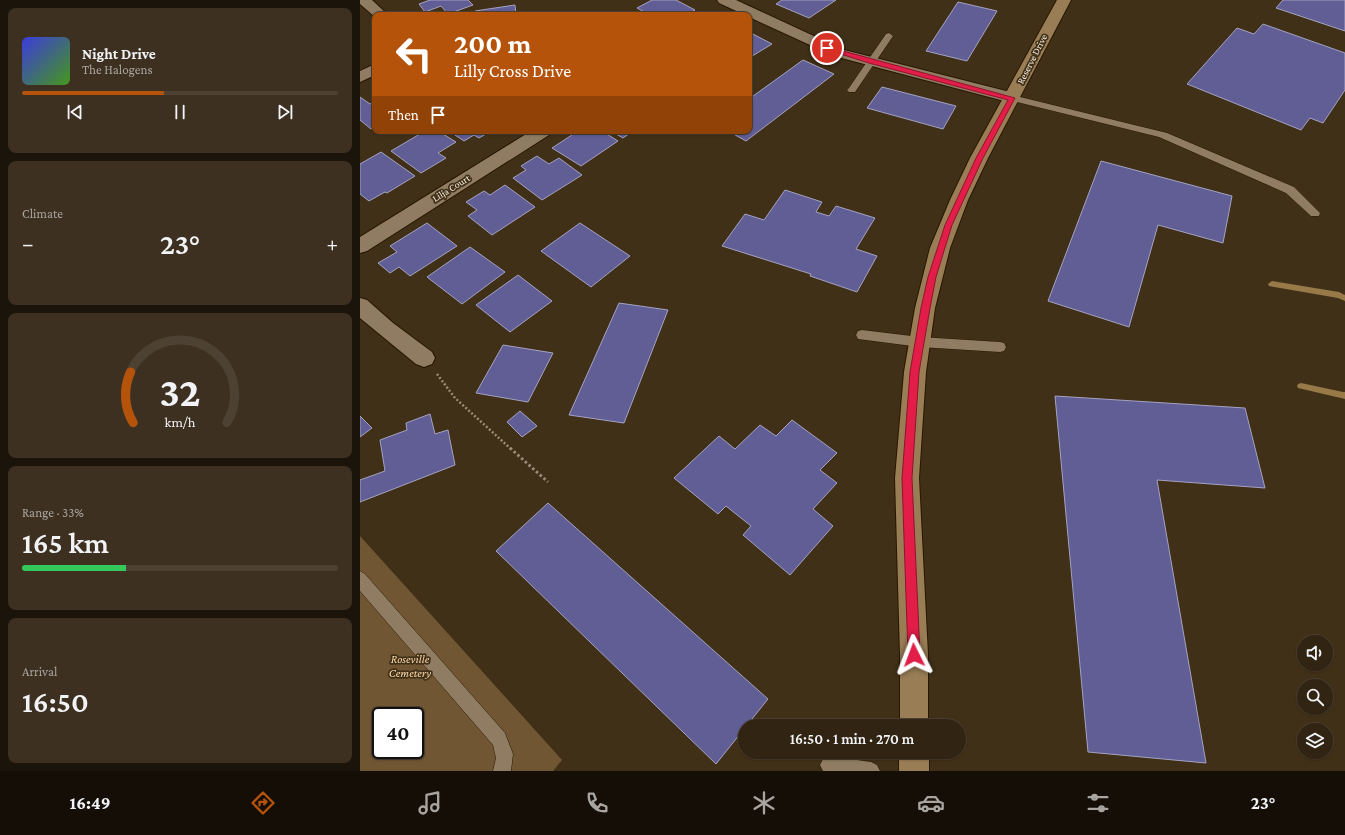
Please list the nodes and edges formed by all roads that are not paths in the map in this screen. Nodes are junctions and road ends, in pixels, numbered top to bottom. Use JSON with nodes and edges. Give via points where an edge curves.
{"nodes":[{"id":1,"x":364,"y":0,"type":"edge"},
{"id":2,"x":724,"y":0,"type":"edge"},
{"id":3,"x":1064,"y":0,"type":"edge"},
{"id":4,"x":741,"y":8,"type":"edge"},
{"id":5,"x":378,"y":12,"type":"edge"},
{"id":6,"x":752,"y":13,"type":"edge"},
{"id":7,"x":889,"y":36,"type":"dead end"},
{"id":8,"x":872,"y":62,"type":"junction"},
{"id":9,"x":372,"y":71,"type":"edge"},
{"id":10,"x":360,"y":77,"type":"edge"},
{"id":11,"x":852,"y":90,"type":"dead end"},
{"id":12,"x":1012,"y":98,"type":"junction"},
{"id":13,"x":538,"y":134,"type":"edge"},
{"id":14,"x":1315,"y":213,"type":"dead end"},
{"id":15,"x":360,"y":246,"type":"edge"},
{"id":16,"x":360,"y":306,"type":"edge"},
{"id":17,"x":862,"y":335,"type":"dead end"},
{"id":18,"x":920,"y":342,"type":"junction"},
{"id":19,"x":1000,"y":347,"type":"dead end"},
{"id":20,"x":424,"y":358,"type":"road end"},
{"id":21,"x":360,"y":579,"type":"edge"},
{"id":22,"x":914,"y":719,"type":"edge"},
{"id":23,"x":914,"y":759,"type":"edge"},
{"id":24,"x":829,"y":765,"type":"dead end"},
{"id":25,"x":502,"y":771,"type":"edge"},
{"id":26,"x":871,"y":771,"type":"edge"},
{"id":27,"x":914,"y":771,"type":"edge"}],
"edges":[{"from":1,"to":5,"type":"street"},
{"from":2,"to":4,"type":"street"},
{"from":3,"to":12,"type":"street","name":"Reserve Drive"},
{"from":6,"to":8,"type":"street","via":[[815,43]]},
{"from":7,"to":8,"type":"lane"},
{"from":8,"to":11,"type":"lane"},
{"from":8,"to":12,"type":"street"},
{"from":9,"to":10,"type":"street"},
{"from":12,"to":14,"type":"lane","via":[[1163,135],[1290,190]]},
{"from":12,"to":18,"type":"street","name":"Reserve Drive","via":[[979,158],[948,225],[932,277]]},
{"from":13,"to":15,"type":"street","name":"Lilja Court"},
{"from":16,"to":20,"type":"street"},
{"from":17,"to":18,"type":"lane"},
{"from":18,"to":19,"type":"lane"},
{"from":18,"to":22,"type":"street","name":"Reserve Drive","via":[[911,406],[907,478]]},
{"from":21,"to":25,"type":"lane","via":[[499,739],[504,747]]},
{"from":23,"to":27,"type":"street"},
{"from":24,"to":26,"type":"lane"}]}
